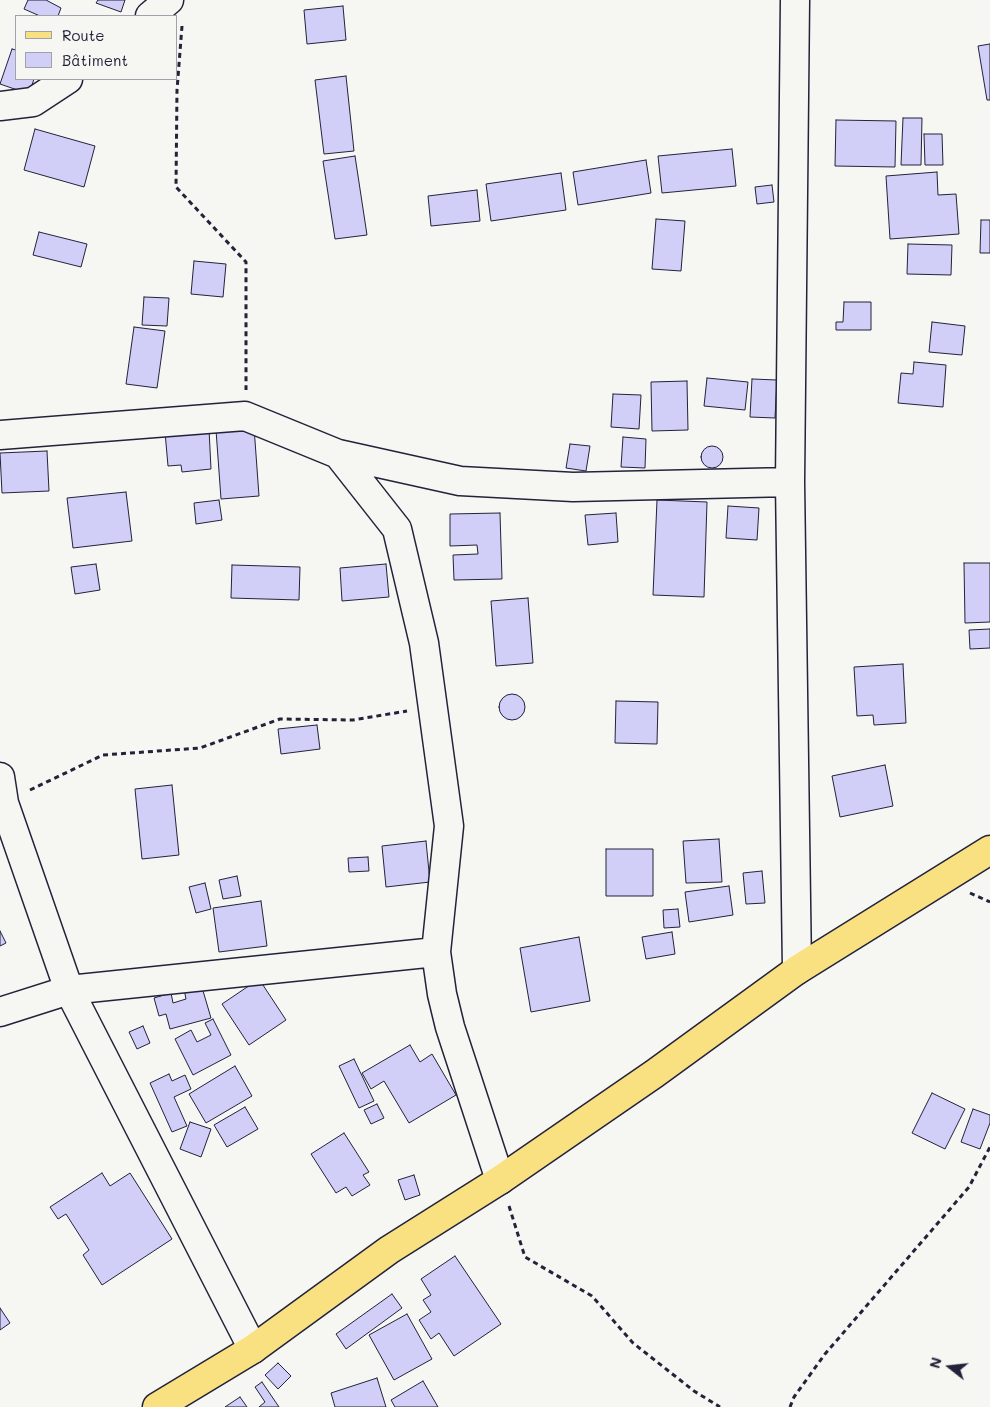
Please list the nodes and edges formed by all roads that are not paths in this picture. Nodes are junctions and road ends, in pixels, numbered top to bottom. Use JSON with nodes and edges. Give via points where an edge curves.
{"nodes":[{"id":1,"x":795,"y":0,"type":"edge"},
{"id":2,"x":176,"y":9,"type":"edge"},
{"id":3,"x":154,"y":15,"type":"edge"},
{"id":4,"x":67,"y":80,"type":"edge"},
{"id":5,"x":0,"y":106,"type":"edge"},
{"id":6,"x":0,"y":435,"type":"edge"},
{"id":7,"x":338,"y":454,"type":"junction"},
{"id":8,"x":790,"y":482,"type":"junction"},
{"id":9,"x":2,"y":790,"type":"edge"},
{"id":10,"x":990,"y":850,"type":"edge"},
{"id":11,"x":436,"y":952,"type":"junction"},
{"id":12,"x":797,"y":970,"type":"junction"},
{"id":13,"x":69,"y":990,"type":"junction"},
{"id":14,"x":0,"y":1012,"type":"edge"},
{"id":15,"x":500,"y":1180,"type":"junction"},
{"id":16,"x":252,"y":1349,"type":"junction"},
{"id":17,"x":157,"y":1407,"type":"edge"}],
"edges":[{"from":1,"to":8,"type":"street"},
{"from":2,"to":3,"type":"street"},
{"from":4,"to":5,"type":"street","via":[[34,102]]},
{"from":6,"to":7,"type":"street","via":[[246,416]]},
{"from":7,"to":8,"type":"street","via":[[460,481],[573,487]]},
{"from":7,"to":11,"type":"street","via":[[397,529],[424,643],[449,826]]},
{"from":8,"to":12,"type":"street"},
{"from":9,"to":13,"type":"street"},
{"from":10,"to":12,"type":"main road"},
{"from":11,"to":13,"type":"street"},
{"from":11,"to":15,"type":"street","via":[[450,1027]]},
{"from":12,"to":15,"type":"main road"},
{"from":13,"to":14,"type":"street"},
{"from":13,"to":16,"type":"street"},
{"from":15,"to":16,"type":"main road","via":[[389,1250]]},
{"from":16,"to":17,"type":"main road"}]}
